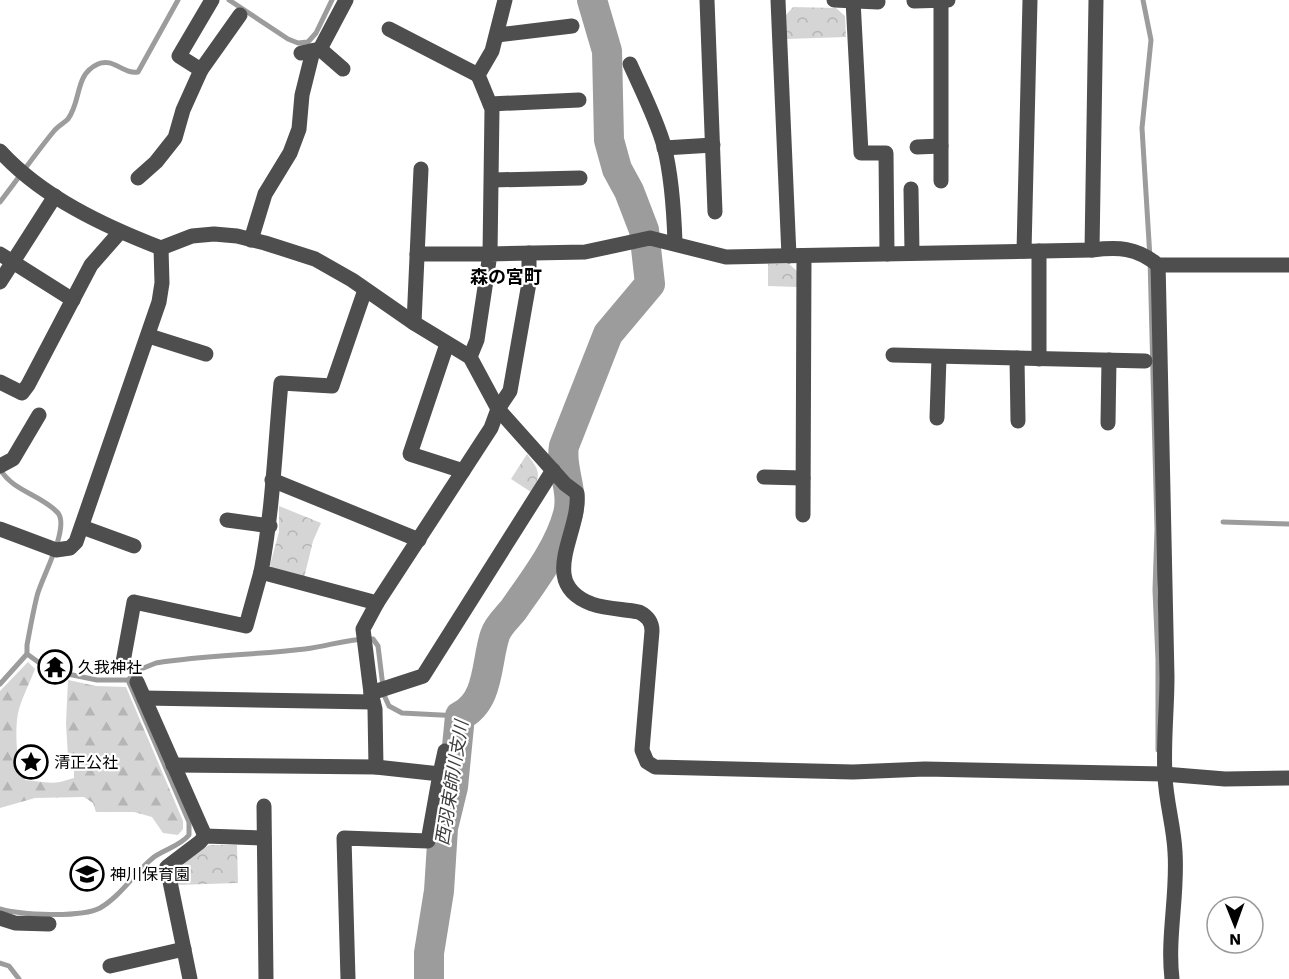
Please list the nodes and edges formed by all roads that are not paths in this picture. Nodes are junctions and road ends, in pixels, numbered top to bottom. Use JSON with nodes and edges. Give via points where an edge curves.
{"nodes":[{"id":1,"x":212,"y":0,"type":"edge"},
{"id":2,"x":346,"y":0,"type":"edge"},
{"id":3,"x":504,"y":0,"type":"edge"},
{"id":4,"x":707,"y":0,"type":"edge"},
{"id":5,"x":778,"y":0,"type":"edge"},
{"id":6,"x":834,"y":0,"type":"edge"},
{"id":7,"x":942,"y":0,"type":"edge"},
{"id":8,"x":948,"y":0,"type":"edge"},
{"id":9,"x":1030,"y":0,"type":"edge"},
{"id":10,"x":1096,"y":0,"type":"edge"},
{"id":11,"x":853,"y":1,"type":"edge"},
{"id":12,"x":914,"y":1,"type":"edge"},
{"id":13,"x":878,"y":2,"type":"dead end"},
{"id":14,"x":240,"y":15,"type":"dead end"},
{"id":15,"x":572,"y":26,"type":"dead end"},
{"id":16,"x":389,"y":29,"type":"dead end"},
{"id":17,"x":497,"y":35,"type":"junction"},
{"id":18,"x":311,"y":51,"type":"junction"},
{"id":19,"x":630,"y":64,"type":"dead end"},
{"id":20,"x":343,"y":69,"type":"dead end"},
{"id":21,"x":201,"y":70,"type":"junction"},
{"id":22,"x":478,"y":75,"type":"junction"},
{"id":23,"x":579,"y":100,"type":"dead end"},
{"id":24,"x":490,"y":104,"type":"junction"},
{"id":25,"x":713,"y":145,"type":"junction"},
{"id":26,"x":941,"y":146,"type":"junction"},
{"id":27,"x":917,"y":147,"type":"dead end"},
{"id":28,"x":664,"y":148,"type":"junction"},
{"id":29,"x":0,"y":151,"type":"edge"},
{"id":30,"x":421,"y":169,"type":"dead end"},
{"id":31,"x":138,"y":178,"type":"dead end"},
{"id":32,"x":580,"y":178,"type":"dead end"},
{"id":33,"x":492,"y":180,"type":"junction"},
{"id":34,"x":941,"y":181,"type":"dead end"},
{"id":35,"x":911,"y":189,"type":"dead end"},
{"id":36,"x":55,"y":196,"type":"junction"},
{"id":37,"x":715,"y":212,"type":"dead end"},
{"id":38,"x":120,"y":232,"type":"junction"},
{"id":39,"x":251,"y":240,"type":"junction"},
{"id":40,"x":675,"y":243,"type":"junction"},
{"id":41,"x":161,"y":249,"type":"junction"},
{"id":42,"x":1092,"y":249,"type":"junction"},
{"id":43,"x":1031,"y":251,"type":"junction"},
{"id":44,"x":529,"y":253,"type":"junction"},
{"id":45,"x":0,"y":254,"type":"edge"},
{"id":46,"x":417,"y":254,"type":"junction"},
{"id":47,"x":490,"y":254,"type":"junction"},
{"id":48,"x":888,"y":254,"type":"junction"},
{"id":49,"x":912,"y":254,"type":"junction"},
{"id":50,"x":797,"y":256,"type":"junction"},
{"id":51,"x":1152,"y":260,"type":"junction"},
{"id":52,"x":13,"y":263,"type":"junction"},
{"id":53,"x":1289,"y":265,"type":"edge"},
{"id":54,"x":0,"y":282,"type":"edge"},
{"id":55,"x":365,"y":290,"type":"junction"},
{"id":56,"x":74,"y":300,"type":"junction"},
{"id":57,"x":414,"y":323,"type":"junction"},
{"id":58,"x":149,"y":336,"type":"junction"},
{"id":59,"x":447,"y":344,"type":"junction"},
{"id":60,"x":206,"y":354,"type":"dead end"},
{"id":61,"x":893,"y":356,"type":"dead end"},
{"id":62,"x":470,"y":357,"type":"junction"},
{"id":63,"x":939,"y":357,"type":"junction"},
{"id":64,"x":1017,"y":358,"type":"junction"},
{"id":65,"x":1039,"y":359,"type":"junction"},
{"id":66,"x":1109,"y":360,"type":"junction"},
{"id":67,"x":1145,"y":361,"type":"dead end"},
{"id":68,"x":0,"y":382,"type":"edge"},
{"id":69,"x":498,"y":409,"type":"junction"},
{"id":70,"x":39,"y":415,"type":"dead end"},
{"id":71,"x":937,"y":418,"type":"dead end"},
{"id":72,"x":1018,"y":421,"type":"dead end"},
{"id":73,"x":1108,"y":423,"type":"dead end"},
{"id":74,"x":1,"y":465,"type":"edge"},
{"id":75,"x":554,"y":470,"type":"junction"},
{"id":76,"x":463,"y":471,"type":"junction"},
{"id":77,"x":764,"y":477,"type":"dead end"},
{"id":78,"x":803,"y":478,"type":"junction"},
{"id":79,"x":272,"y":480,"type":"junction"},
{"id":80,"x":803,"y":515,"type":"dead end"},
{"id":81,"x":227,"y":520,"type":"dead end"},
{"id":82,"x":270,"y":526,"type":"junction"},
{"id":83,"x":82,"y":527,"type":"junction"},
{"id":84,"x":0,"y":529,"type":"edge"},
{"id":85,"x":419,"y":540,"type":"junction"},
{"id":86,"x":134,"y":546,"type":"dead end"},
{"id":87,"x":261,"y":572,"type":"junction"},
{"id":88,"x":377,"y":603,"type":"junction"},
{"id":89,"x":123,"y":662,"type":"dead end"},
{"id":90,"x":137,"y":682,"type":"dead end"},
{"id":91,"x":378,"y":693,"type":"junction"},
{"id":92,"x":144,"y":698,"type":"junction"},
{"id":93,"x":445,"y":751,"type":"dead end"},
{"id":94,"x":173,"y":765,"type":"junction"},
{"id":95,"x":376,"y":766,"type":"junction"},
{"id":96,"x":440,"y":774,"type":"junction"},
{"id":97,"x":1161,"y":774,"type":"junction"},
{"id":98,"x":1289,"y":778,"type":"edge"},
{"id":99,"x":264,"y":806,"type":"dead end"},
{"id":100,"x":205,"y":836,"type":"junction"},
{"id":101,"x":264,"y":838,"type":"junction"},
{"id":102,"x":1,"y":919,"type":"edge"},
{"id":103,"x":49,"y":924,"type":"dead end"},
{"id":104,"x":184,"y":949,"type":"junction"},
{"id":105,"x":110,"y":966,"type":"dead end"},
{"id":106,"x":190,"y":979,"type":"edge"},
{"id":107,"x":266,"y":979,"type":"edge"},
{"id":108,"x":348,"y":979,"type":"edge"},
{"id":109,"x":1172,"y":979,"type":"edge"}],
"edges":[{"from":1,"to":21,"type":"street","via":[[179,56]]},
{"from":2,"to":18,"type":"street"},
{"from":3,"to":17,"type":"street"},
{"from":4,"to":25,"type":"street"},
{"from":5,"to":50,"type":"street"},
{"from":6,"to":11,"type":"street"},
{"from":7,"to":8,"type":"street"},
{"from":7,"to":12,"type":"street"},
{"from":7,"to":26,"type":"street"},
{"from":9,"to":43,"type":"street"},
{"from":10,"to":42,"type":"street"},
{"from":11,"to":13,"type":"street"},
{"from":11,"to":48,"type":"street","via":[[861,153],[886,153]]},
{"from":14,"to":21,"type":"street"},
{"from":15,"to":17,"type":"street"},
{"from":16,"to":22,"type":"street"},
{"from":17,"to":22,"type":"street"},
{"from":18,"to":20,"type":"street"},
{"from":18,"to":39,"type":"street","via":[[299,129],[290,153],[265,194]]},
{"from":19,"to":28,"type":"street"},
{"from":21,"to":31,"type":"street","via":[[185,103],[175,138]]},
{"from":22,"to":24,"type":"street"},
{"from":23,"to":24,"type":"street"},
{"from":24,"to":33,"type":"street"},
{"from":25,"to":28,"type":"street"},
{"from":25,"to":37,"type":"street"},
{"from":26,"to":27,"type":"street"},
{"from":26,"to":34,"type":"street"},
{"from":28,"to":40,"type":"street"},
{"from":29,"to":36,"type":"street"},
{"from":30,"to":46,"type":"street"},
{"from":32,"to":33,"type":"street"},
{"from":33,"to":47,"type":"street"},
{"from":35,"to":49,"type":"street"},
{"from":36,"to":38,"type":"street"},
{"from":36,"to":52,"type":"street"},
{"from":38,"to":41,"type":"street"},
{"from":38,"to":56,"type":"street","via":[[91,265]]},
{"from":39,"to":41,"type":"street","via":[[214,234],[192,236]]},
{"from":39,"to":55,"type":"street","via":[[315,259]]},
{"from":40,"to":44,"type":"street","via":[[645,239],[585,252]]},
{"from":40,"to":50,"type":"street","via":[[726,257]]},
{"from":41,"to":58,"type":"street","via":[[162,283]]},
{"from":42,"to":43,"type":"street"},
{"from":42,"to":51,"type":"street","via":[[1120,247]]},
{"from":43,"to":49,"type":"street"},
{"from":43,"to":65,"type":"street"},
{"from":44,"to":47,"type":"street"},
{"from":44,"to":69,"type":"street","via":[[529,283],[510,391]]},
{"from":45,"to":52,"type":"street"},
{"from":46,"to":47,"type":"street"},
{"from":46,"to":57,"type":"street"},
{"from":47,"to":62,"type":"street","via":[[477,340]]},
{"from":48,"to":49,"type":"street"},
{"from":48,"to":50,"type":"street"},
{"from":50,"to":78,"type":"street"},
{"from":51,"to":53,"type":"street"},
{"from":51,"to":97,"type":"street","via":[[1166,523],[1167,679]]},
{"from":52,"to":54,"type":"street"},
{"from":52,"to":56,"type":"street"},
{"from":55,"to":57,"type":"street"},
{"from":55,"to":79,"type":"street","via":[[332,386],[281,383]]},
{"from":56,"to":68,"type":"street","via":[[22,393]]},
{"from":57,"to":59,"type":"street"},
{"from":58,"to":60,"type":"street"},
{"from":58,"to":83,"type":"street"},
{"from":59,"to":62,"type":"street"},
{"from":59,"to":76,"type":"street","via":[[410,454]]},
{"from":61,"to":63,"type":"street"},
{"from":62,"to":69,"type":"street"},
{"from":63,"to":64,"type":"street"},
{"from":63,"to":71,"type":"street"},
{"from":64,"to":65,"type":"street"},
{"from":64,"to":72,"type":"street"},
{"from":65,"to":66,"type":"street"},
{"from":66,"to":67,"type":"street"},
{"from":66,"to":73,"type":"street"},
{"from":69,"to":75,"type":"street"},
{"from":69,"to":76,"type":"street","via":[[491,428]]},
{"from":70,"to":74,"type":"street","via":[[13,459]]},
{"from":75,"to":91,"type":"street","via":[[423,676]]},
{"from":75,"to":97,"type":"street","via":[[577,496],[576,517],[563,564],[566,583],[577,596],[591,603],[645,615],[652,627],[642,750],[647,762],[655,767]]},
{"from":76,"to":85,"type":"street"},
{"from":77,"to":78,"type":"street"},
{"from":78,"to":80,"type":"street"},
{"from":79,"to":82,"type":"street"},
{"from":79,"to":85,"type":"street"},
{"from":81,"to":82,"type":"street"},
{"from":82,"to":87,"type":"street"},
{"from":83,"to":84,"type":"street","via":[[73,545],[66,549],[54,549]]},
{"from":83,"to":86,"type":"street"},
{"from":85,"to":88,"type":"street"},
{"from":87,"to":88,"type":"street"},
{"from":87,"to":89,"type":"street","via":[[246,626],[134,602]]},
{"from":88,"to":91,"type":"street","via":[[363,629]]},
{"from":90,"to":92,"type":"street"},
{"from":91,"to":92,"type":"street"},
{"from":91,"to":95,"type":"street"},
{"from":92,"to":94,"type":"street"},
{"from":93,"to":96,"type":"street"},
{"from":94,"to":95,"type":"street"},
{"from":94,"to":100,"type":"street"},
{"from":95,"to":96,"type":"street"},
{"from":96,"to":108,"type":"street","via":[[428,841],[344,838]]},
{"from":97,"to":98,"type":"street"},
{"from":97,"to":109,"type":"street","via":[[1175,849]]},
{"from":99,"to":101,"type":"street"},
{"from":100,"to":101,"type":"street"},
{"from":100,"to":104,"type":"street","via":[[167,867]]},
{"from":101,"to":107,"type":"street"},
{"from":102,"to":103,"type":"street"},
{"from":104,"to":105,"type":"street"},
{"from":104,"to":106,"type":"street"}]}
